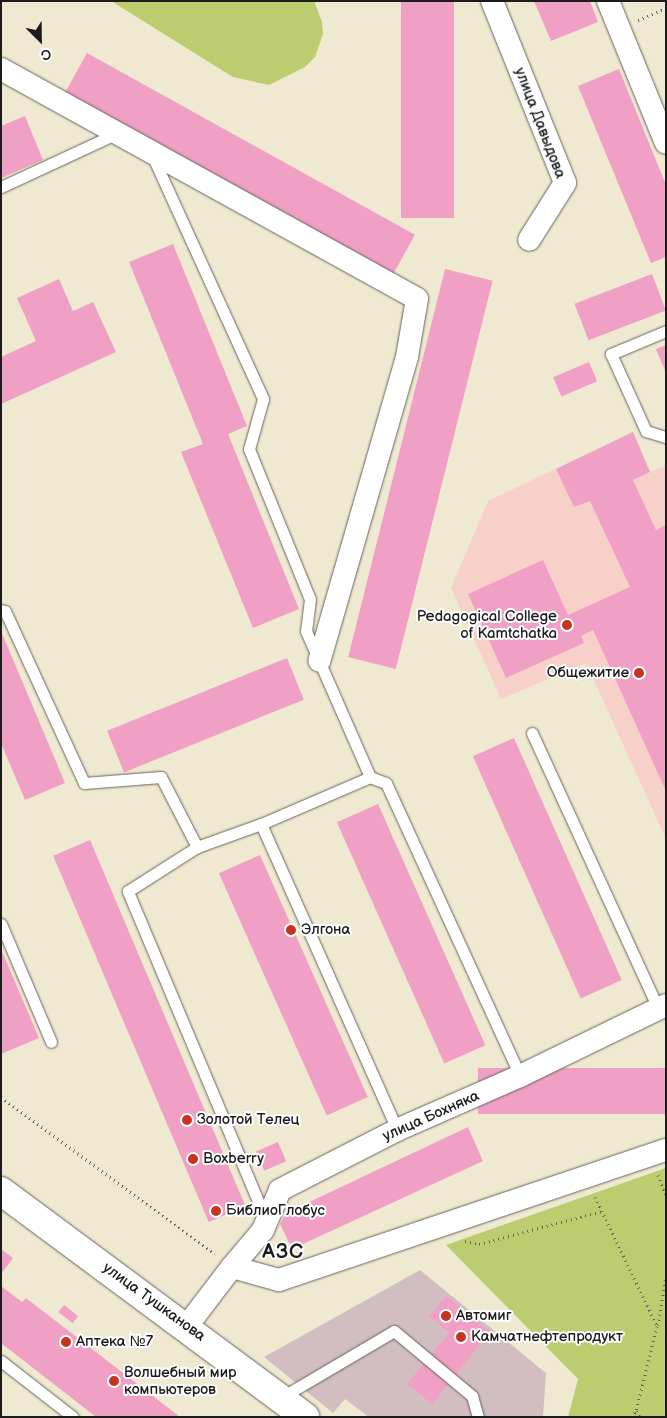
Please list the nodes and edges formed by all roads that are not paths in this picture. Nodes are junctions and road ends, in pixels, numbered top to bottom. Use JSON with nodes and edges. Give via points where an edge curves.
{"nodes":[{"id":1,"x":492,"y":1,"type":"edge"},
{"id":2,"x":608,"y":1,"type":"edge"},
{"id":3,"x":1,"y":69,"type":"edge"},
{"id":4,"x":115,"y":134,"type":"junction"},
{"id":5,"x":666,"y":143,"type":"edge"},
{"id":6,"x":151,"y":154,"type":"junction"},
{"id":7,"x":1,"y":187,"type":"edge"},
{"id":8,"x":529,"y":240,"type":"dead end"},
{"id":9,"x":666,"y":331,"type":"edge"},
{"id":10,"x":666,"y":436,"type":"edge"},
{"id":11,"x":1,"y":610,"type":"edge"},
{"id":12,"x":319,"y":661,"type":"junction"},
{"id":13,"x":532,"y":733,"type":"dead end"},
{"id":14,"x":370,"y":776,"type":"junction"},
{"id":15,"x":261,"y":824,"type":"junction"},
{"id":16,"x":196,"y":847,"type":"junction"},
{"id":17,"x":1,"y":924,"type":"edge"},
{"id":18,"x":662,"y":1008,"type":"edge"},
{"id":19,"x":51,"y":1042,"type":"dead end"},
{"id":20,"x":520,"y":1076,"type":"junction"},
{"id":21,"x":397,"y":1130,"type":"junction"},
{"id":22,"x":666,"y":1150,"type":"edge"},
{"id":23,"x":1,"y":1191,"type":"edge"},
{"id":24,"x":267,"y":1221,"type":"junction"},
{"id":25,"x":232,"y":1267,"type":"junction"},
{"id":26,"x":187,"y":1326,"type":"junction"},
{"id":27,"x":1,"y":1361,"type":"edge"},
{"id":28,"x":282,"y":1397,"type":"junction"},
{"id":29,"x":73,"y":1417,"type":"edge"},
{"id":30,"x":305,"y":1417,"type":"edge"},
{"id":31,"x":478,"y":1417,"type":"edge"}],
"edges":[{"from":1,"to":8,"type":"street","name":"улица Давыдова","via":[[564,183]]},
{"from":2,"to":5,"type":"street"},
{"from":3,"to":4,"type":"street"},
{"from":4,"to":6,"type":"street"},
{"from":4,"to":7,"type":"lane"},
{"from":6,"to":12,"type":"lane","via":[[264,399],[249,450],[310,599],[306,631]]},
{"from":6,"to":12,"type":"street","via":[[417,300],[407,357]]},
{"from":9,"to":10,"type":"lane","via":[[612,354],[646,431]]},
{"from":11,"to":16,"type":"lane","via":[[5,611],[84,783],[161,777]]},
{"from":12,"to":14,"type":"lane"},
{"from":13,"to":18,"type":"lane"},
{"from":14,"to":15,"type":"lane"},
{"from":14,"to":20,"type":"lane","via":[[386,783]]},
{"from":15,"to":16,"type":"lane"},
{"from":15,"to":21,"type":"lane"},
{"from":16,"to":24,"type":"lane","via":[[128,891]]},
{"from":17,"to":19,"type":"lane"},
{"from":18,"to":20,"type":"street","name":"улица Бохняка"},
{"from":20,"to":21,"type":"street","name":"улица Бохняка"},
{"from":21,"to":24,"type":"street","name":"улица Бохняка","via":[[280,1190]]},
{"from":22,"to":25,"type":"street","via":[[279,1280]]},
{"from":23,"to":26,"type":"main road","name":"улица Тушканова"},
{"from":24,"to":25,"type":"street","name":"улица Бохняка","via":[[264,1230]]},
{"from":25,"to":26,"type":"street","name":"улица Бохняка"},
{"from":26,"to":28,"type":"main road","name":"улица Тушканова"},
{"from":27,"to":29,"type":"lane"},
{"from":28,"to":30,"type":"main road","name":"улица Тушканова"},
{"from":28,"to":31,"type":"lane","via":[[394,1331],[472,1396]]}]}
